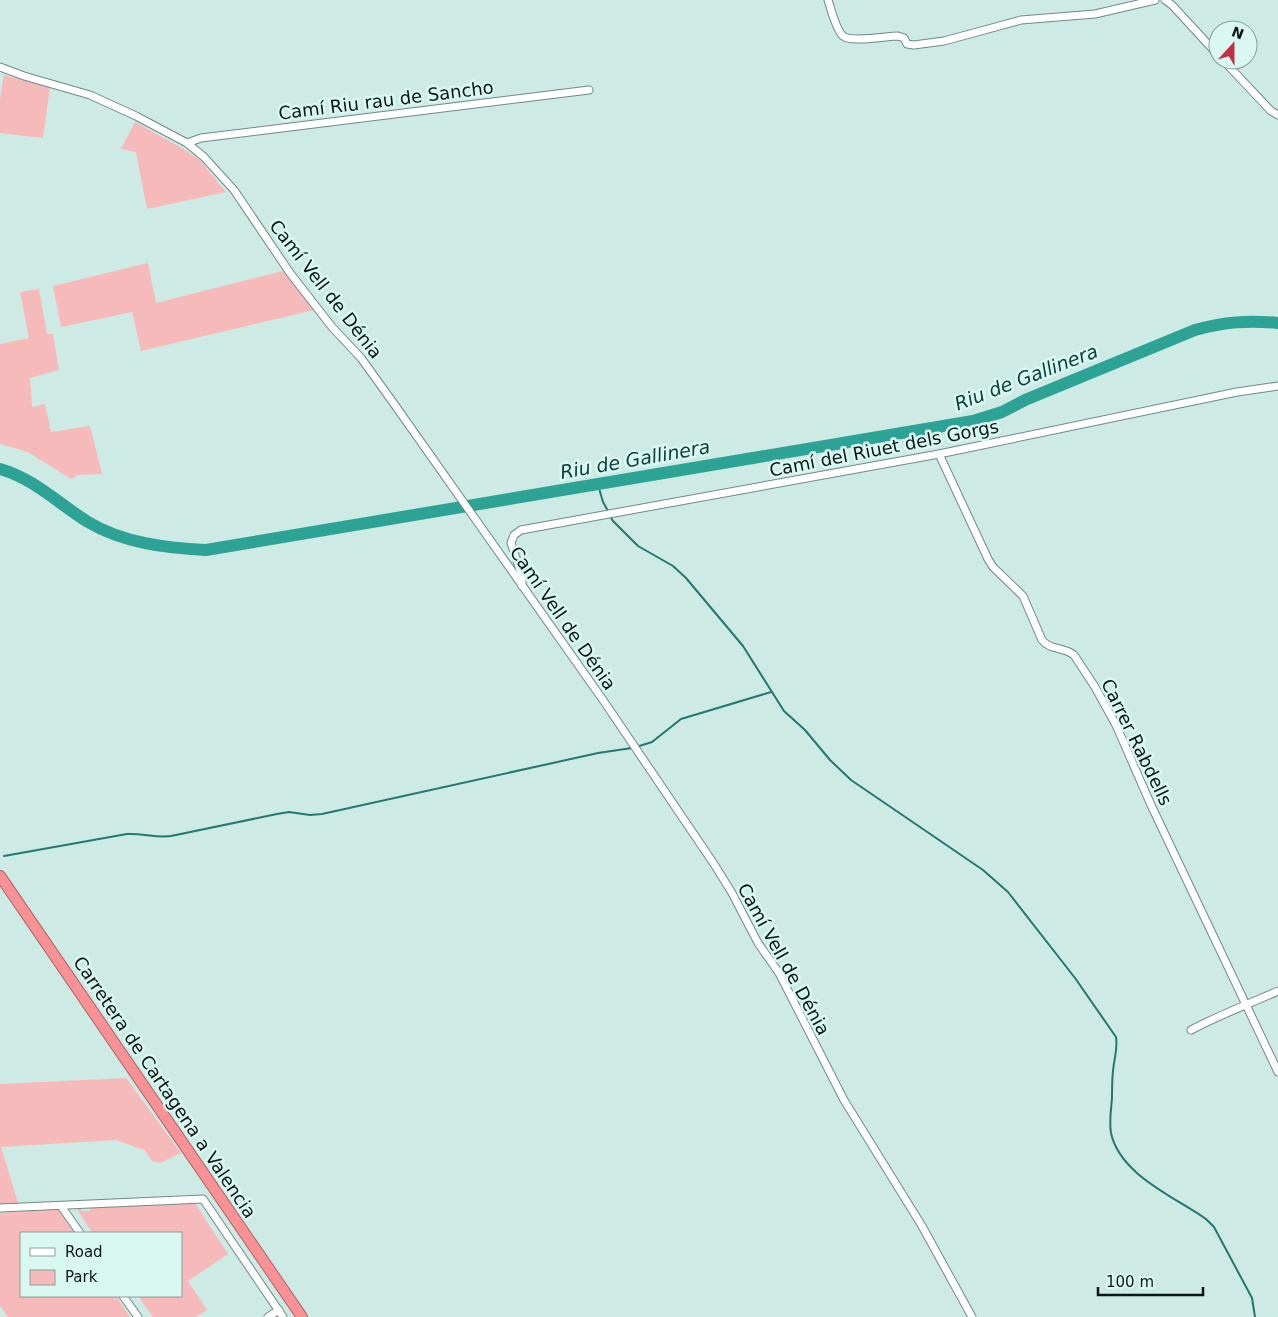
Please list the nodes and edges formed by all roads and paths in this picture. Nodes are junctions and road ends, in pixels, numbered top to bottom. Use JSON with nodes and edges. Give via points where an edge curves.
{"nodes":[{"id":1,"x":828,"y":0,"type":"edge"},
{"id":2,"x":1155,"y":0,"type":"edge"},
{"id":3,"x":1165,"y":0,"type":"edge"},
{"id":4,"x":1208,"y":44,"type":"edge"},
{"id":5,"x":0,"y":67,"type":"edge"},
{"id":6,"x":1233,"y":70,"type":"edge"},
{"id":7,"x":589,"y":90,"type":"dead end"},
{"id":8,"x":1278,"y":115,"type":"edge"},
{"id":9,"x":187,"y":143,"type":"junction"},
{"id":10,"x":1278,"y":386,"type":"edge"},
{"id":11,"x":939,"y":454,"type":"junction"},
{"id":12,"x":515,"y":553,"type":"junction"},
{"id":13,"x":505,"y":562,"type":"junction"},
{"id":14,"x":522,"y":586,"type":"junction"},
{"id":15,"x":0,"y":876,"type":"edge"},
{"id":16,"x":1278,"y":991,"type":"edge"},
{"id":17,"x":1246,"y":1006,"type":"junction"},
{"id":18,"x":1191,"y":1030,"type":"dead end"},
{"id":19,"x":1278,"y":1072,"type":"edge"},
{"id":20,"x":61,"y":1206,"type":"junction"},
{"id":21,"x":0,"y":1208,"type":"edge"},
{"id":22,"x":79,"y":1232,"type":"edge"},
{"id":23,"x":124,"y":1297,"type":"edge"},
{"id":24,"x":279,"y":1310,"type":"junction"},
{"id":25,"x":138,"y":1317,"type":"edge"},
{"id":26,"x":268,"y":1317,"type":"edge"},
{"id":27,"x":284,"y":1317,"type":"edge"},
{"id":28,"x":302,"y":1317,"type":"edge"},
{"id":29,"x":972,"y":1317,"type":"edge"}],
"edges":[{"from":1,"to":2,"type":"street","via":[[839,30],[846,38],[898,36],[907,44],[914,45],[952,40],[1021,20],[1095,14]]},
{"from":3,"to":4,"type":"street"},
{"from":5,"to":9,"type":"street","name":"Camí Vell de Dénia","via":[[90,94]]},
{"from":6,"to":8,"type":"street"},
{"from":7,"to":9,"type":"street","name":"Camí Riu rau de Sancho","via":[[211,137]]},
{"from":9,"to":13,"type":"street","name":"Camí Vell de Dénia","via":[[234,190],[286,267],[332,327],[361,358]]},
{"from":10,"to":11,"type":"street","name":"Camí del Riuet dels Gorgs"},
{"from":11,"to":12,"type":"street","name":"Camí del Riuet dels Gorgs","via":[[521,530],[511,543]]},
{"from":11,"to":17,"type":"street","name":"Carrer Rabdells","via":[[993,567],[1023,596],[1042,640],[1047,646],[1074,655],[1104,703]]},
{"from":12,"to":13,"type":"street"},
{"from":12,"to":14,"type":"street","name":"Camí del Riuet dels Gorgs"},
{"from":13,"to":14,"type":"street","name":"Camí Vell de Dénia"},
{"from":14,"to":29,"type":"street","name":"Camí Vell de Dénia","via":[[643,757],[732,893],[758,943],[779,973],[844,1100],[922,1226]]},
{"from":15,"to":28,"type":"highway","name":"Carretera de Cartagena a Valencia"},
{"from":16,"to":17,"type":"street"},
{"from":17,"to":18,"type":"street"},
{"from":17,"to":19,"type":"street","name":"Carrer Rabdells"},
{"from":20,"to":21,"type":"street"},
{"from":20,"to":22,"type":"street"},
{"from":20,"to":24,"type":"street","via":[[202,1199]]},
{"from":23,"to":25,"type":"street"},
{"from":24,"to":26,"type":"street"},
{"from":24,"to":27,"type":"street"}]}
